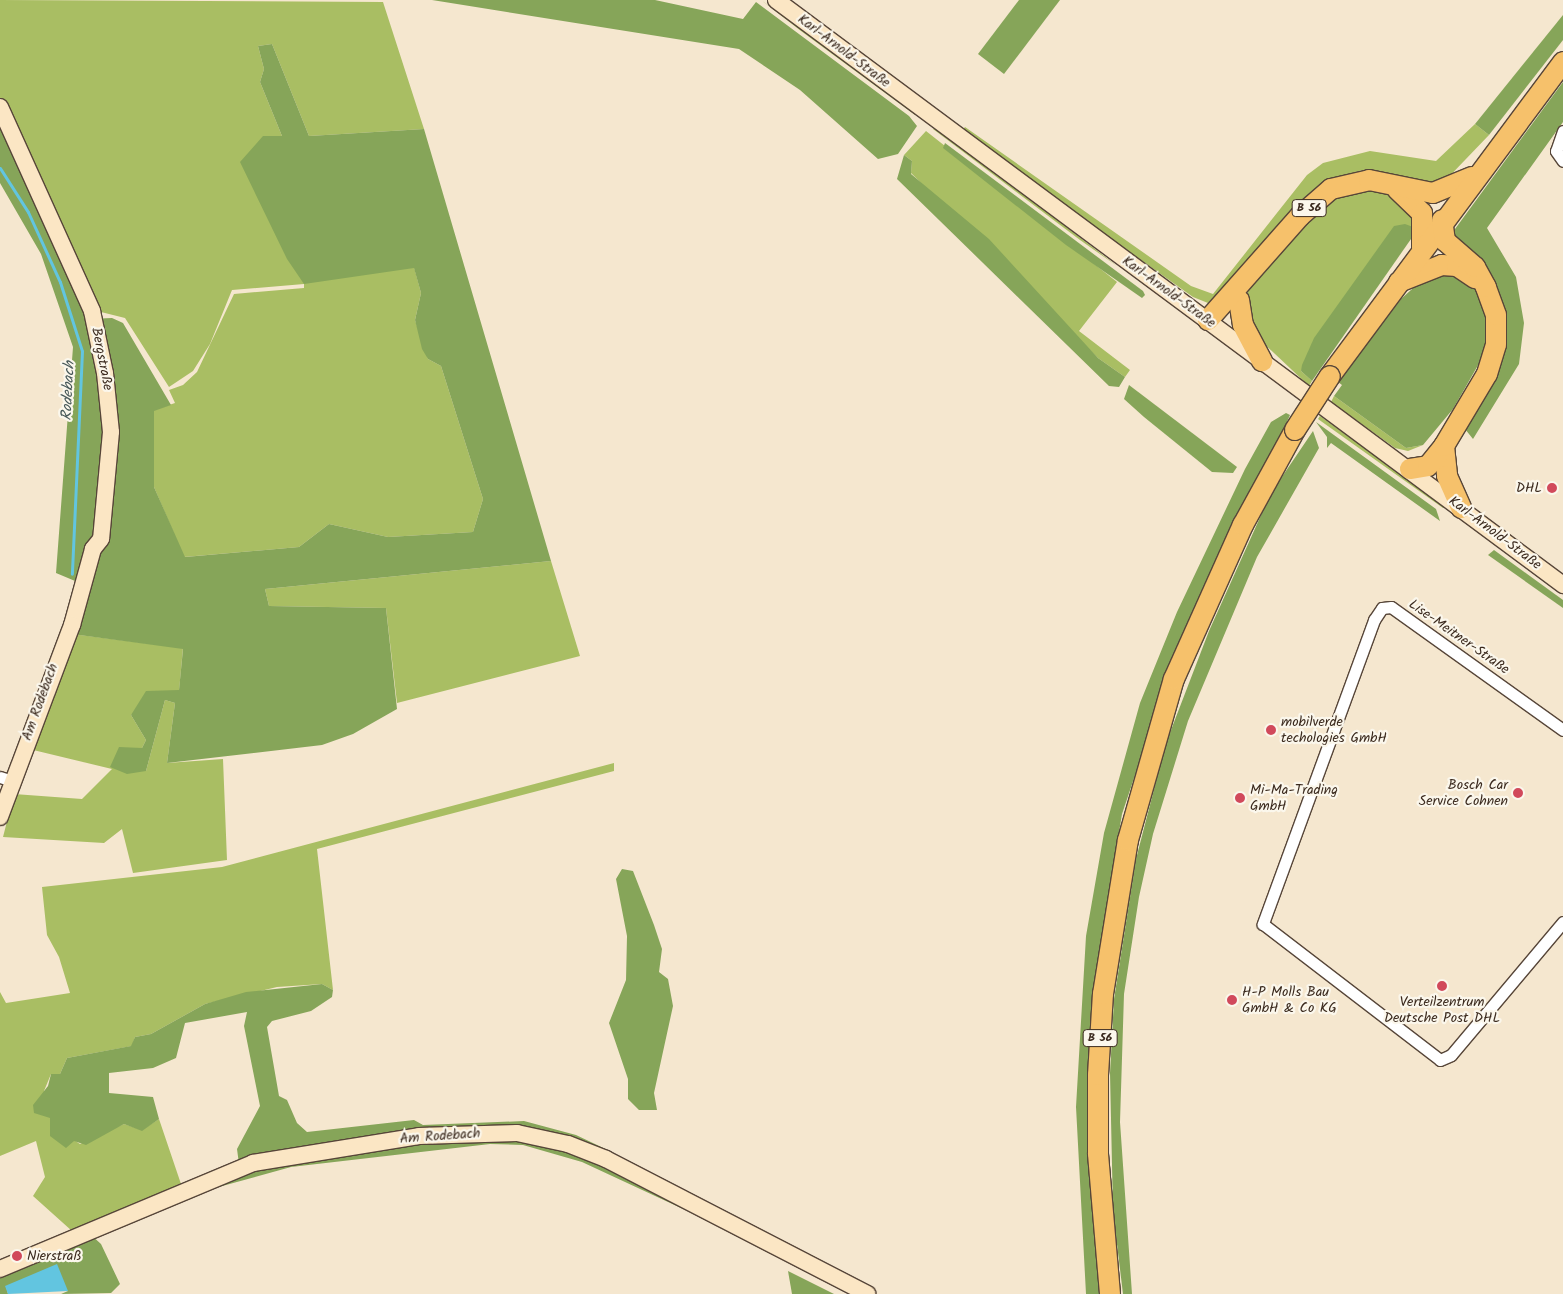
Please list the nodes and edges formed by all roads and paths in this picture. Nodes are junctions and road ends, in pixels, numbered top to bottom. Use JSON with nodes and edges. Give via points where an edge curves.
{"nodes":[{"id":1,"x":776,"y":0,"type":"edge"},
{"id":2,"x":1563,"y":62,"type":"edge"},
{"id":3,"x":0,"y":107,"type":"edge"},
{"id":4,"x":1563,"y":131,"type":"edge"},
{"id":5,"x":1563,"y":161,"type":"edge"},
{"id":6,"x":1477,"y":174,"type":"junction"},
{"id":7,"x":1386,"y":184,"type":"junction"},
{"id":8,"x":1442,"y":220,"type":"junction"},
{"id":9,"x":1422,"y":248,"type":"junction"},
{"id":10,"x":1252,"y":273,"type":"junction"},
{"id":11,"x":1397,"y":283,"type":"junction"},
{"id":12,"x":1486,"y":287,"type":"junction"},
{"id":13,"x":1239,"y":300,"type":"junction"},
{"id":14,"x":1208,"y":320,"type":"junction"},
{"id":15,"x":1262,"y":361,"type":"junction"},
{"id":16,"x":1464,"y":411,"type":"junction"},
{"id":17,"x":1444,"y":446,"type":"junction"},
{"id":18,"x":1410,"y":469,"type":"junction"},
{"id":19,"x":1462,"y":508,"type":"junction"},
{"id":20,"x":1563,"y":585,"type":"edge"},
{"id":21,"x":72,"y":625,"type":"joint"},
{"id":22,"x":1563,"y":730,"type":"edge"},
{"id":23,"x":6,"y":779,"type":"edge"},
{"id":24,"x":0,"y":817,"type":"edge"},
{"id":25,"x":1563,"y":922,"type":"edge"},
{"id":26,"x":0,"y":1269,"type":"edge"},
{"id":27,"x":867,"y":1294,"type":"edge"},
{"id":28,"x":1110,"y":1294,"type":"edge"}],
"edges":[{"from":1,"to":14,"type":"street","name":"Karl-Arnold-Straße"},
{"from":2,"to":6,"type":"highway","number":"B 56"},
{"from":3,"to":21,"type":"street","name":"Bergstraße","via":[[86,296],[109,393],[111,450],[101,539],[79,589]]},
{"from":4,"to":5,"type":"street","via":[[1556,151]]},
{"from":6,"to":7,"type":"highway","number":"B 56","via":[[1434,193]]},
{"from":6,"to":8,"type":"highway","number":"B 56"},
{"from":7,"to":9,"type":"highway","via":[[1422,213]]},
{"from":7,"to":10,"type":"highway","number":"B 56","via":[[1352,182],[1326,192]]},
{"from":8,"to":9,"type":"highway","number":"B 56"},
{"from":8,"to":12,"type":"highway","via":[[1445,241],[1475,267]]},
{"from":9,"to":11,"type":"highway","number":"B 56"},
{"from":10,"to":13,"type":"highway","number":"B 56"},
{"from":10,"to":14,"type":"highway","number":"B 56"},
{"from":11,"to":12,"type":"highway","number":"B 56","via":[[1424,270],[1450,265],[1465,270]]},
{"from":11,"to":28,"type":"highway","number":"B 56","bridge":true,"via":[[1295,430],[1243,525],[1174,680],[1128,840],[1103,994],[1098,1075],[1098,1154]]},
{"from":12,"to":16,"type":"highway","via":[[1496,315],[1496,344],[1487,374]]},
{"from":13,"to":14,"type":"highway","number":"B 56","via":[[1228,314]]},
{"from":13,"to":15,"type":"highway","via":[[1243,325]]},
{"from":14,"to":15,"type":"street","name":"Karl-Arnold-Straße"},
{"from":15,"to":18,"type":"street","name":"Karl-Arnold-Straße"},
{"from":16,"to":17,"type":"highway"},
{"from":16,"to":18,"type":"highway"},
{"from":17,"to":18,"type":"highway","via":[[1428,466]]},
{"from":17,"to":19,"type":"highway","via":[[1447,476]]},
{"from":18,"to":19,"type":"street","name":"Karl-Arnold-Straße"},
{"from":19,"to":20,"type":"street","name":"Karl-Arnold-Straße"},
{"from":21,"to":23,"type":"street","name":"Am Rodebach"},
{"from":22,"to":25,"type":"street","name":"Lise-Meitner-Straße","via":[[1391,607],[1382,608],[1374,620],[1263,924],[1440,1060],[1451,1055]]},
{"from":23,"to":24,"type":"street","name":"Am Rodebach"},
{"from":26,"to":27,"type":"street","name":"Am Rodebach","via":[[253,1163],[419,1136],[510,1133],[536,1134],[606,1159]]}]}
